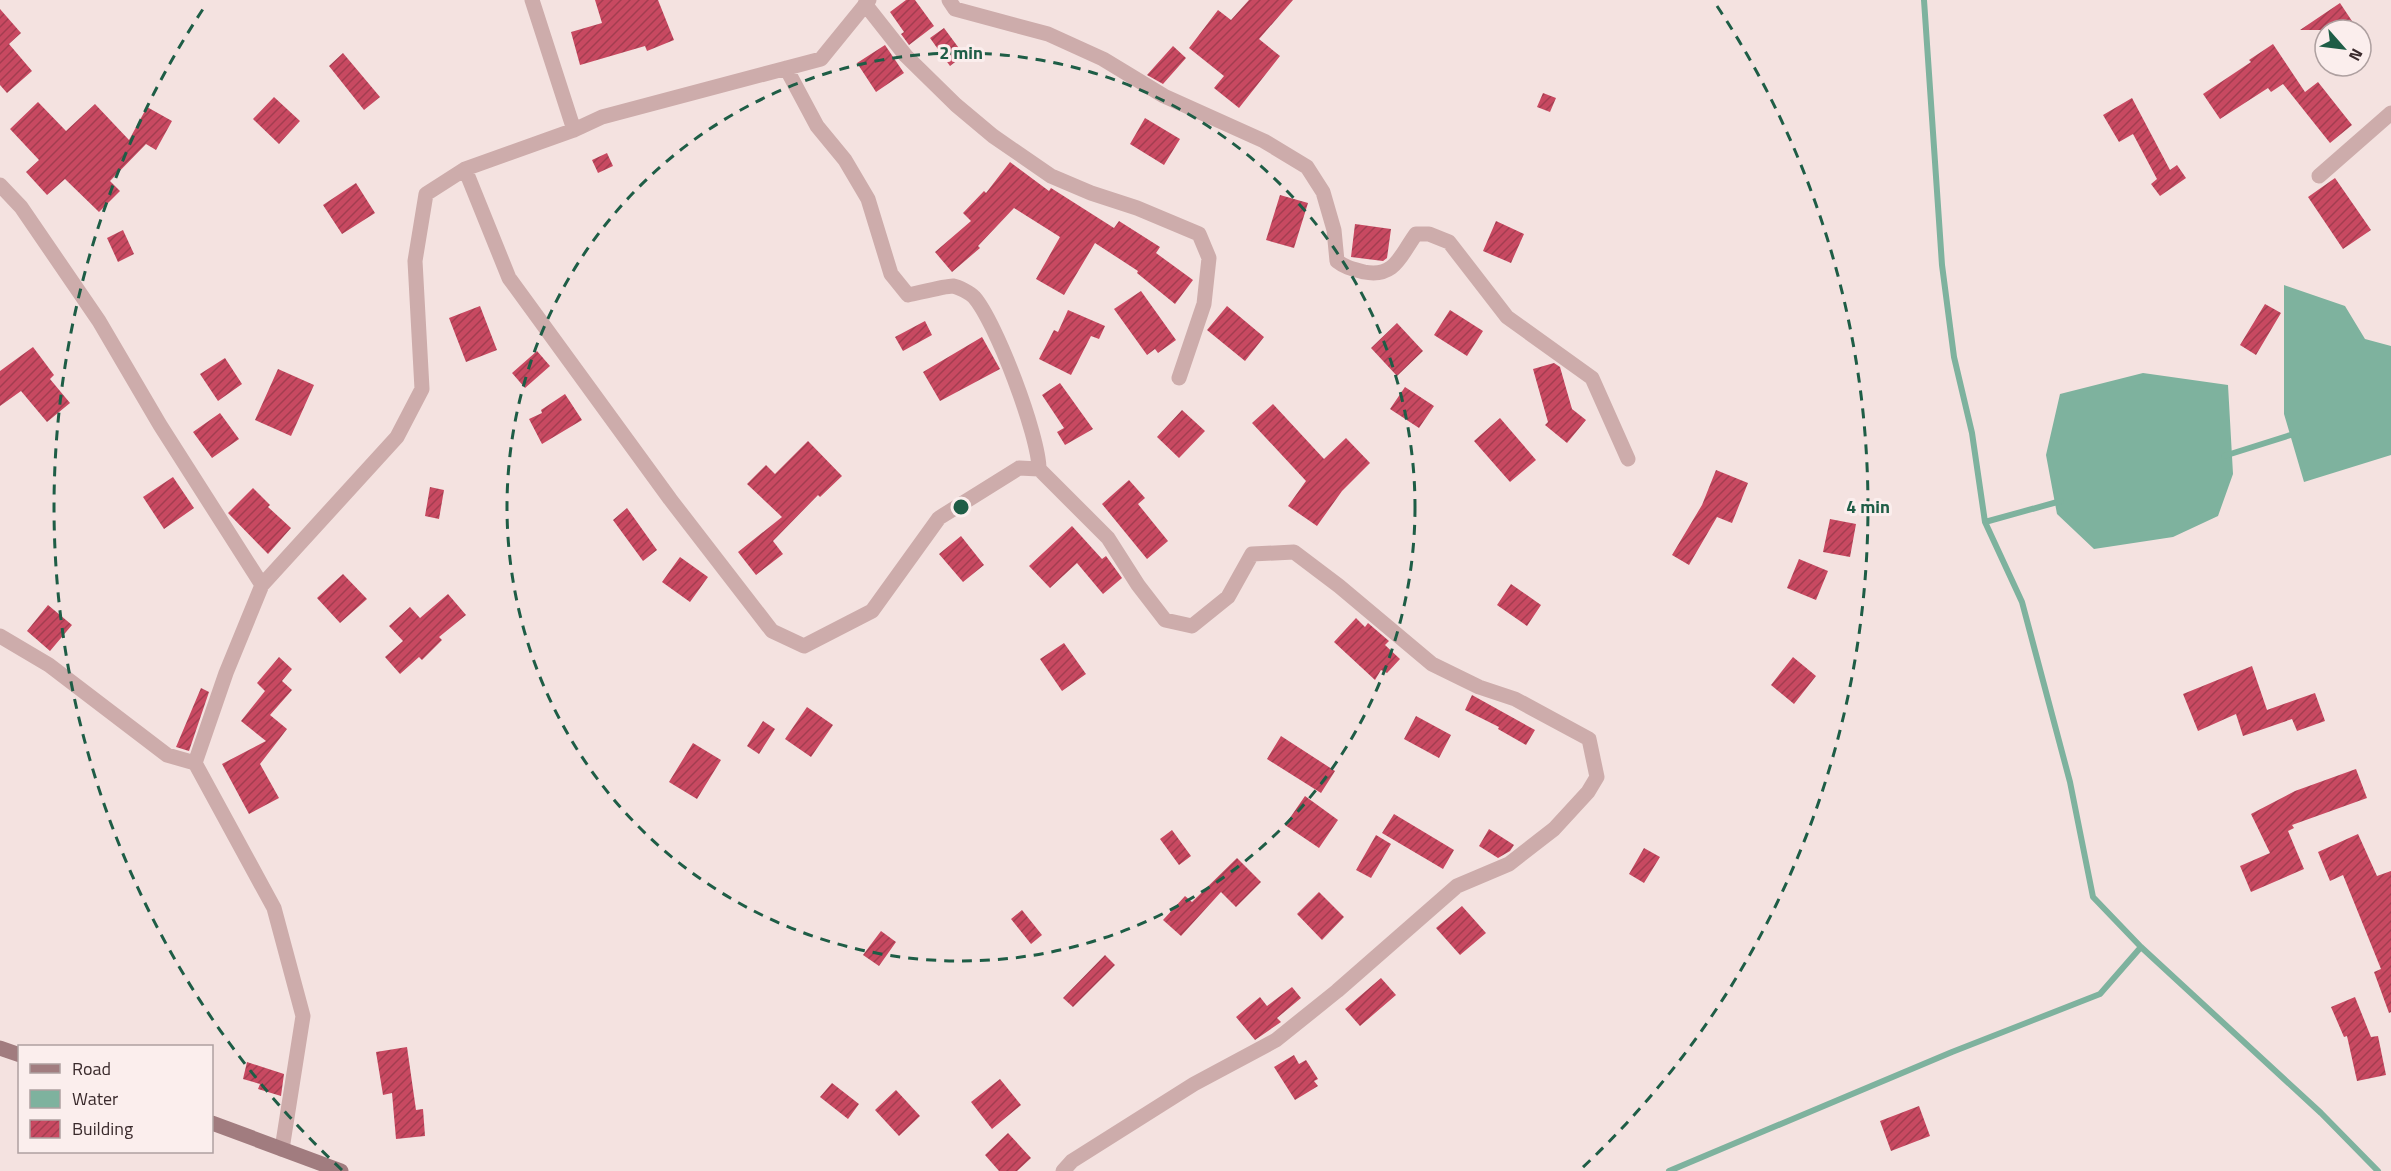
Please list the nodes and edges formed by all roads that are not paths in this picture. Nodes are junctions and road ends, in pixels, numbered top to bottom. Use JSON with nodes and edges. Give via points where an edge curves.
{"nodes":[{"id":1,"x":532,"y":0,"type":"edge"},
{"id":2,"x":949,"y":0,"type":"edge"},
{"id":3,"x":867,"y":2,"type":"edge"},
{"id":4,"x":786,"y":68,"type":"junction"},
{"id":5,"x":2391,"y":112,"type":"edge"},
{"id":6,"x":574,"y":130,"type":"junction"},
{"id":7,"x":465,"y":169,"type":"junction"},
{"id":8,"x":2319,"y":176,"type":"dead end"},
{"id":9,"x":0,"y":185,"type":"edge"},
{"id":10,"x":1179,"y":378,"type":"dead end"},
{"id":11,"x":1628,"y":459,"type":"dead end"},
{"id":12,"x":1039,"y":469,"type":"junction"},
{"id":13,"x":262,"y":585,"type":"junction"},
{"id":14,"x":0,"y":636,"type":"edge"},
{"id":15,"x":195,"y":763,"type":"junction"},
{"id":16,"x":0,"y":1048,"type":"edge"},
{"id":17,"x":18,"y":1054,"type":"edge"},
{"id":18,"x":213,"y":1123,"type":"edge"},
{"id":19,"x":282,"y":1149,"type":"junction"},
{"id":20,"x":341,"y":1171,"type":"edge"},
{"id":21,"x":1063,"y":1171,"type":"edge"}],
"edges":[{"from":1,"to":6,"type":"street"},
{"from":2,"to":11,"type":"street","via":[[955,9],[1048,34],[1103,59],[1164,96],[1264,141],[1307,167],[1323,192],[1338,261],[1346,268],[1377,274],[1391,270],[1416,234],[1429,234],[1449,242],[1507,317],[1592,378]]},
{"from":3,"to":4,"type":"street","via":[[821,59]]},
{"from":3,"to":10,"type":"street","via":[[906,56],[993,136],[1051,176],[1199,234],[1209,258],[1204,304]]},
{"from":4,"to":6,"type":"street","via":[[602,117]]},
{"from":4,"to":12,"type":"street","via":[[817,126],[845,160],[868,199],[891,274],[908,295],[954,286],[972,295],[988,318],[1029,423]]},
{"from":5,"to":8,"type":"street"},
{"from":6,"to":7,"type":"street"},
{"from":7,"to":12,"type":"street","via":[[509,278],[772,631],[804,646],[872,611],[939,518],[1019,468]]},
{"from":7,"to":13,"type":"street","via":[[426,194],[415,261],[422,389],[397,437]]},
{"from":9,"to":13,"type":"street","via":[[21,207],[99,321]]},
{"from":12,"to":21,"type":"street","via":[[1108,538],[1137,585],[1165,620],[1192,627],[1227,597],[1252,554],[1294,552],[1432,664],[1515,699],[1589,739],[1597,777],[1554,829],[1509,864],[1458,886],[1276,1040],[1194,1084],[1072,1161]]},
{"from":13,"to":15,"type":"street"},
{"from":14,"to":15,"type":"street","via":[[57,671],[167,755]]},
{"from":15,"to":19,"type":"street","via":[[274,908],[303,1016]]},
{"from":16,"to":17,"type":"main road"},
{"from":18,"to":19,"type":"main road"},
{"from":19,"to":20,"type":"main road"}]}
